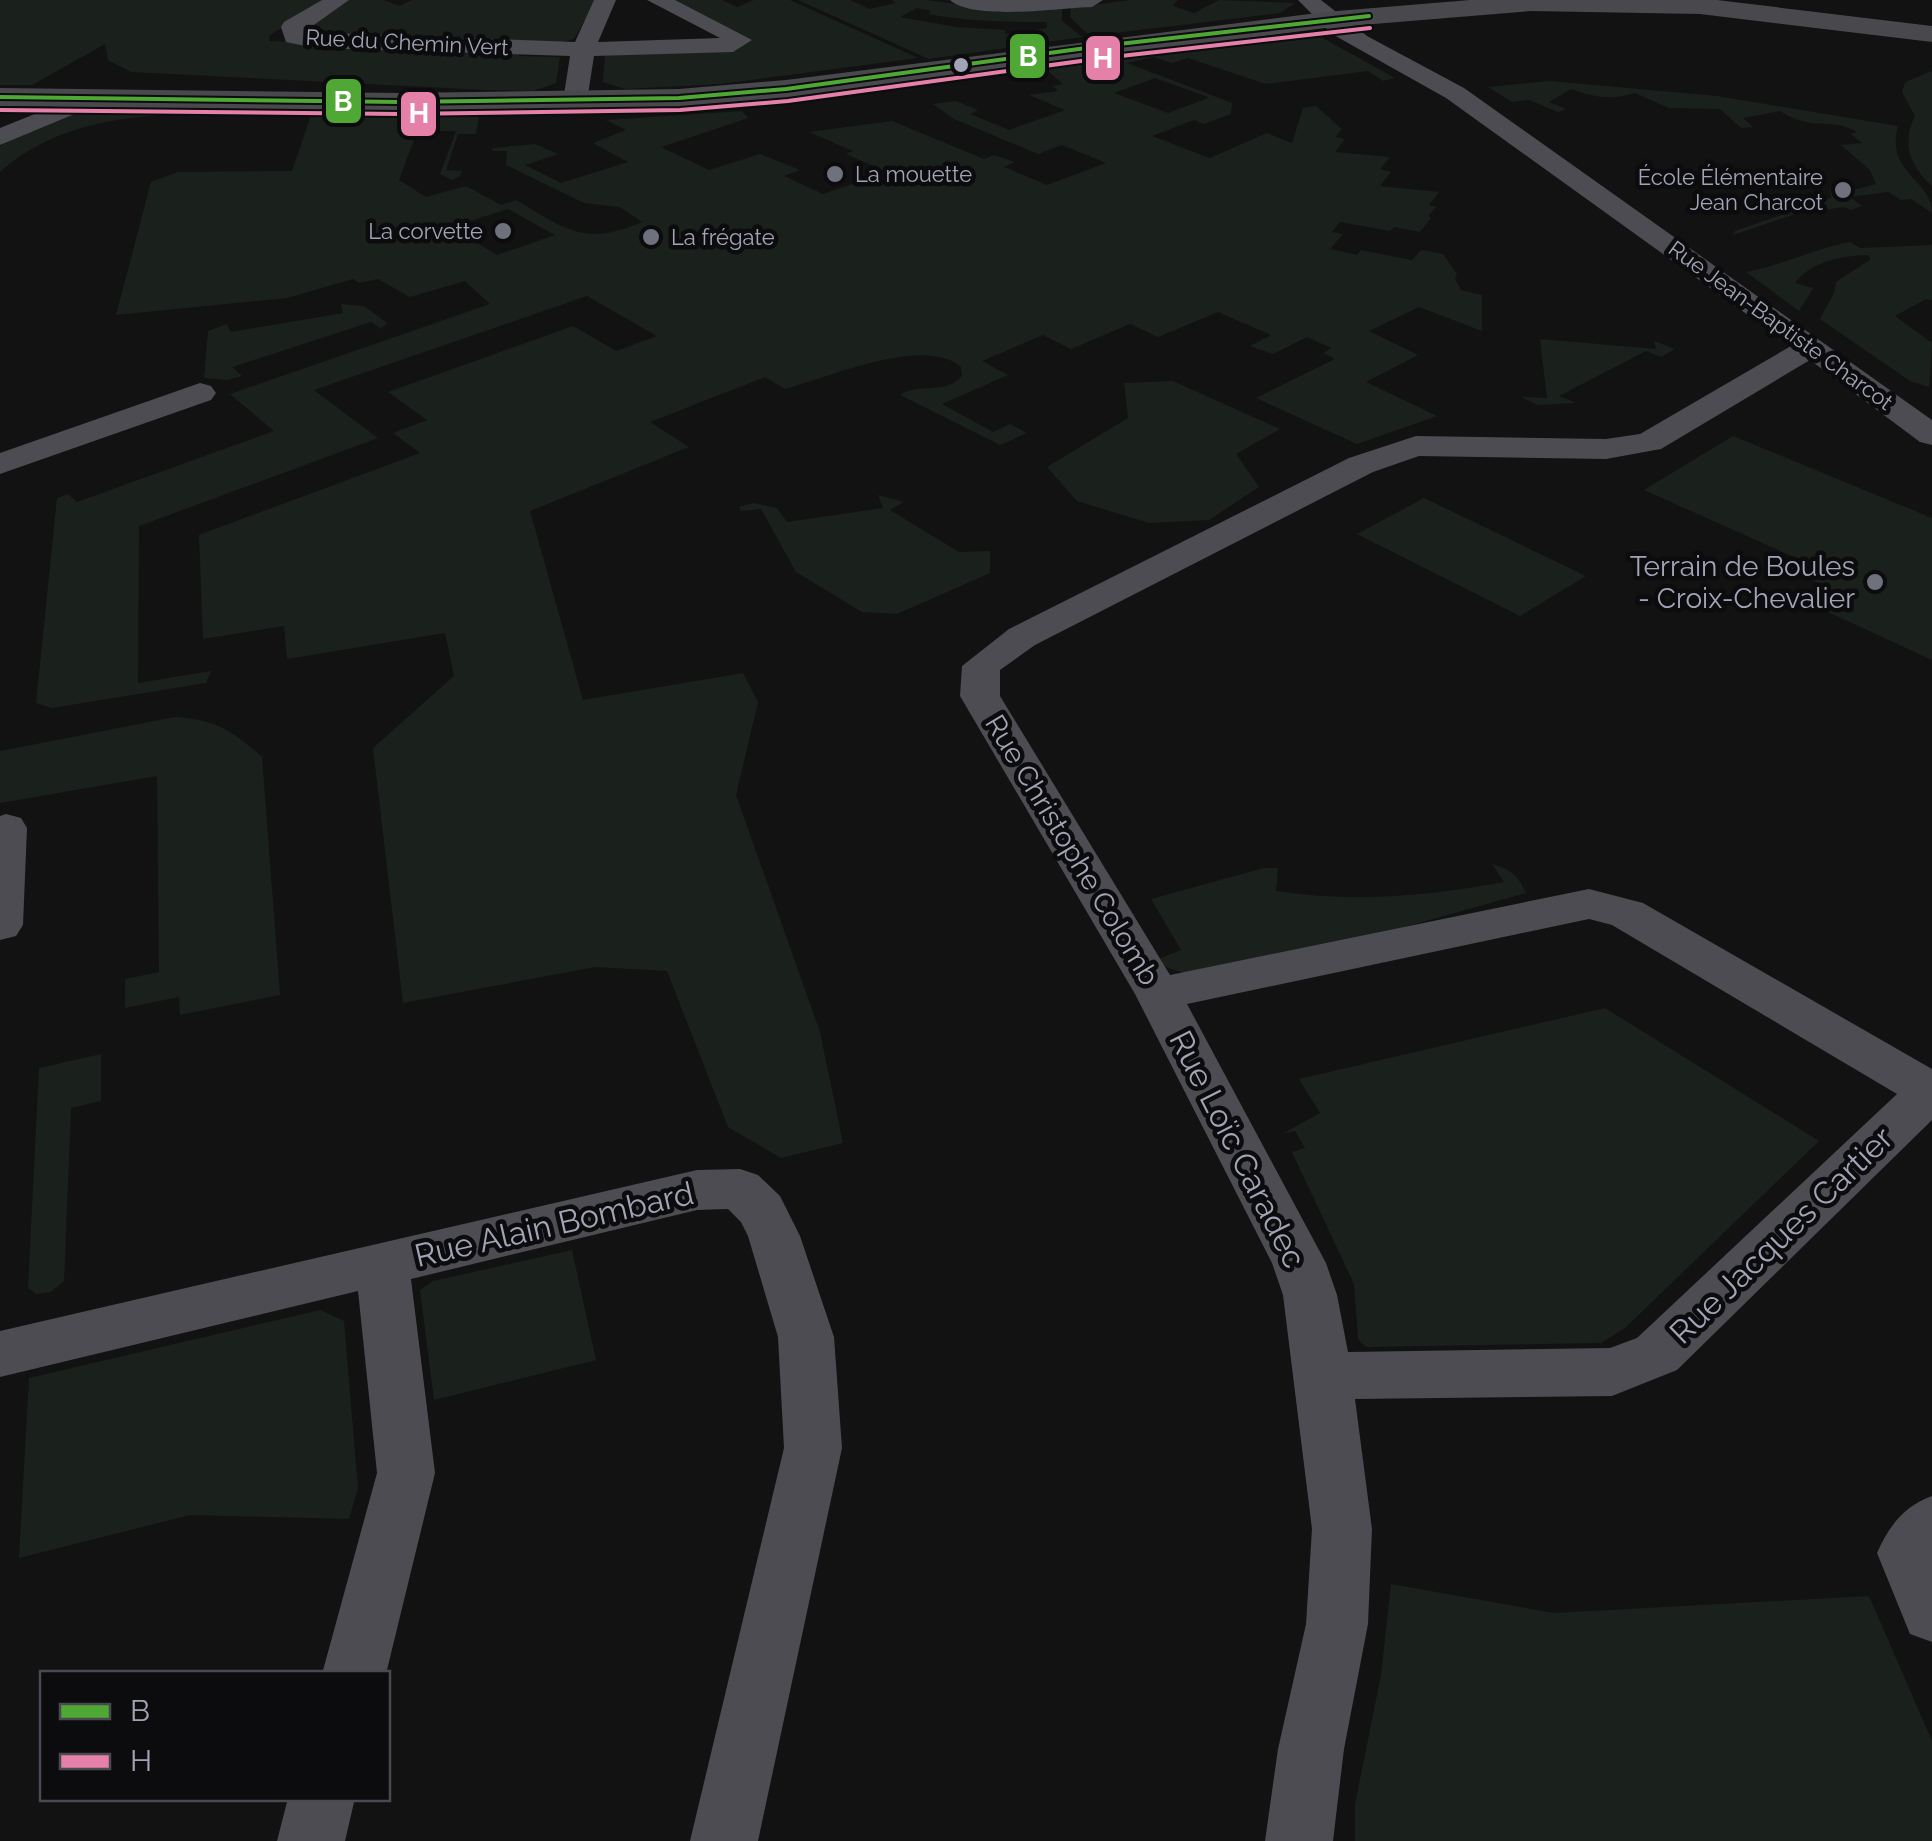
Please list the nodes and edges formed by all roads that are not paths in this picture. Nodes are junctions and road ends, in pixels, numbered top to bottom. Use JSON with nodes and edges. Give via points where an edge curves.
{"nodes":[{"id":1,"x":338,"y":0,"type":"edge"},
{"id":2,"x":605,"y":0,"type":"edge"},
{"id":3,"x":658,"y":0,"type":"edge"},
{"id":4,"x":961,"y":0,"type":"edge"},
{"id":5,"x":1092,"y":0,"type":"edge"},
{"id":6,"x":1325,"y":7,"type":"edge"},
{"id":7,"x":1370,"y":16,"type":"junction"},
{"id":8,"x":1932,"y":34,"type":"edge"},
{"id":9,"x":583,"y":48,"type":"junction"},
{"id":10,"x":1432,"y":78,"type":"junction"},
{"id":11,"x":0,"y":97,"type":"edge"},
{"id":12,"x":34,"y":98,"type":"junction"},
{"id":13,"x":92,"y":98,"type":"junction"},
{"id":14,"x":575,"y":101,"type":"junction"},
{"id":15,"x":6,"y":134,"type":"edge"},
{"id":16,"x":1811,"y":347,"type":"junction"},
{"id":17,"x":200,"y":393,"type":"dead end"},
{"id":18,"x":1932,"y":434,"type":"edge"},
{"id":19,"x":0,"y":464,"type":"edge"},
{"id":20,"x":6,"y":828,"type":"dead end"},
{"id":21,"x":0,"y":925,"type":"edge"},
{"id":22,"x":1158,"y":994,"type":"junction"},
{"id":23,"x":1932,"y":1092,"type":"edge"},
{"id":24,"x":382,"y":1263,"type":"junction"},
{"id":25,"x":0,"y":1354,"type":"edge"},
{"id":26,"x":1324,"y":1376,"type":"junction"},
{"id":27,"x":1932,"y":1523,"type":"edge"},
{"id":28,"x":1932,"y":1613,"type":"edge"},
{"id":29,"x":355,"y":1671,"type":"edge"},
{"id":30,"x":321,"y":1801,"type":"edge"},
{"id":31,"x":311,"y":1841,"type":"edge"},
{"id":32,"x":724,"y":1841,"type":"edge"},
{"id":33,"x":1300,"y":1841,"type":"edge"}],
"edges":[{"from":1,"to":9,"type":"street","name":"Rue du Chemin Vert","via":[[292,27],[294,37]]},
{"from":2,"to":9,"type":"street"},
{"from":3,"to":9,"type":"street","name":"Rue du Chemin Vert","via":[[740,40]]},
{"from":4,"to":5,"type":"street"},
{"from":6,"to":7,"type":"main road"},
{"from":6,"to":10,"type":"street","name":"Rue Jean-Baptiste Charcot"},
{"from":6,"to":14,"type":"main road","via":[[786,89]]},
{"from":7,"to":8,"type":"main road","via":[[1596,2],[1700,6]]},
{"from":7,"to":10,"type":"street","name":"Rue Jean-Baptiste Charcot"},
{"from":9,"to":14,"type":"street"},
{"from":10,"to":16,"type":"street","name":"Rue Jean-Baptiste Charcot"},
{"from":11,"to":12,"type":"main road"},
{"from":12,"to":13,"type":"main road"},
{"from":12,"to":15,"type":"street"},
{"from":13,"to":14,"type":"main road"},
{"from":13,"to":15,"type":"street"},
{"from":16,"to":18,"type":"street","name":"Rue Jean-Baptiste Charcot"},
{"from":16,"to":22,"type":"street","name":"Rue Christophe Colomb","via":[[1650,442],[1606,449],[1416,446],[1362,465],[1022,637],[981,666],[980,696]]},
{"from":17,"to":19,"type":"street"},
{"from":20,"to":21,"type":"street"},
{"from":22,"to":23,"type":"street","name":"Rue Christophe Colomb","via":[[1590,904],[1627,914]]},
{"from":22,"to":26,"type":"street","name":"Rue Loïc Caradec","via":[[1298,1263]]},
{"from":23,"to":26,"type":"street","name":"Rue Jacques Cartier","via":[[1657,1354],[1612,1372]]},
{"from":24,"to":25,"type":"street","name":"Rue Alain Bombard"},
{"from":24,"to":29,"type":"street","via":[[406,1474]]},
{"from":24,"to":32,"type":"street","name":"Rue Alain Bombard","via":[[698,1190],[740,1189],[762,1210],[806,1338],[812,1448]]},
{"from":26,"to":33,"type":"street","name":"Rue Loïc Caradec","via":[[1342,1528],[1338,1624],[1311,1749]]},
{"from":27,"to":28,"type":"street","via":[[1907,1553]]},
{"from":30,"to":31,"type":"street"}]}
